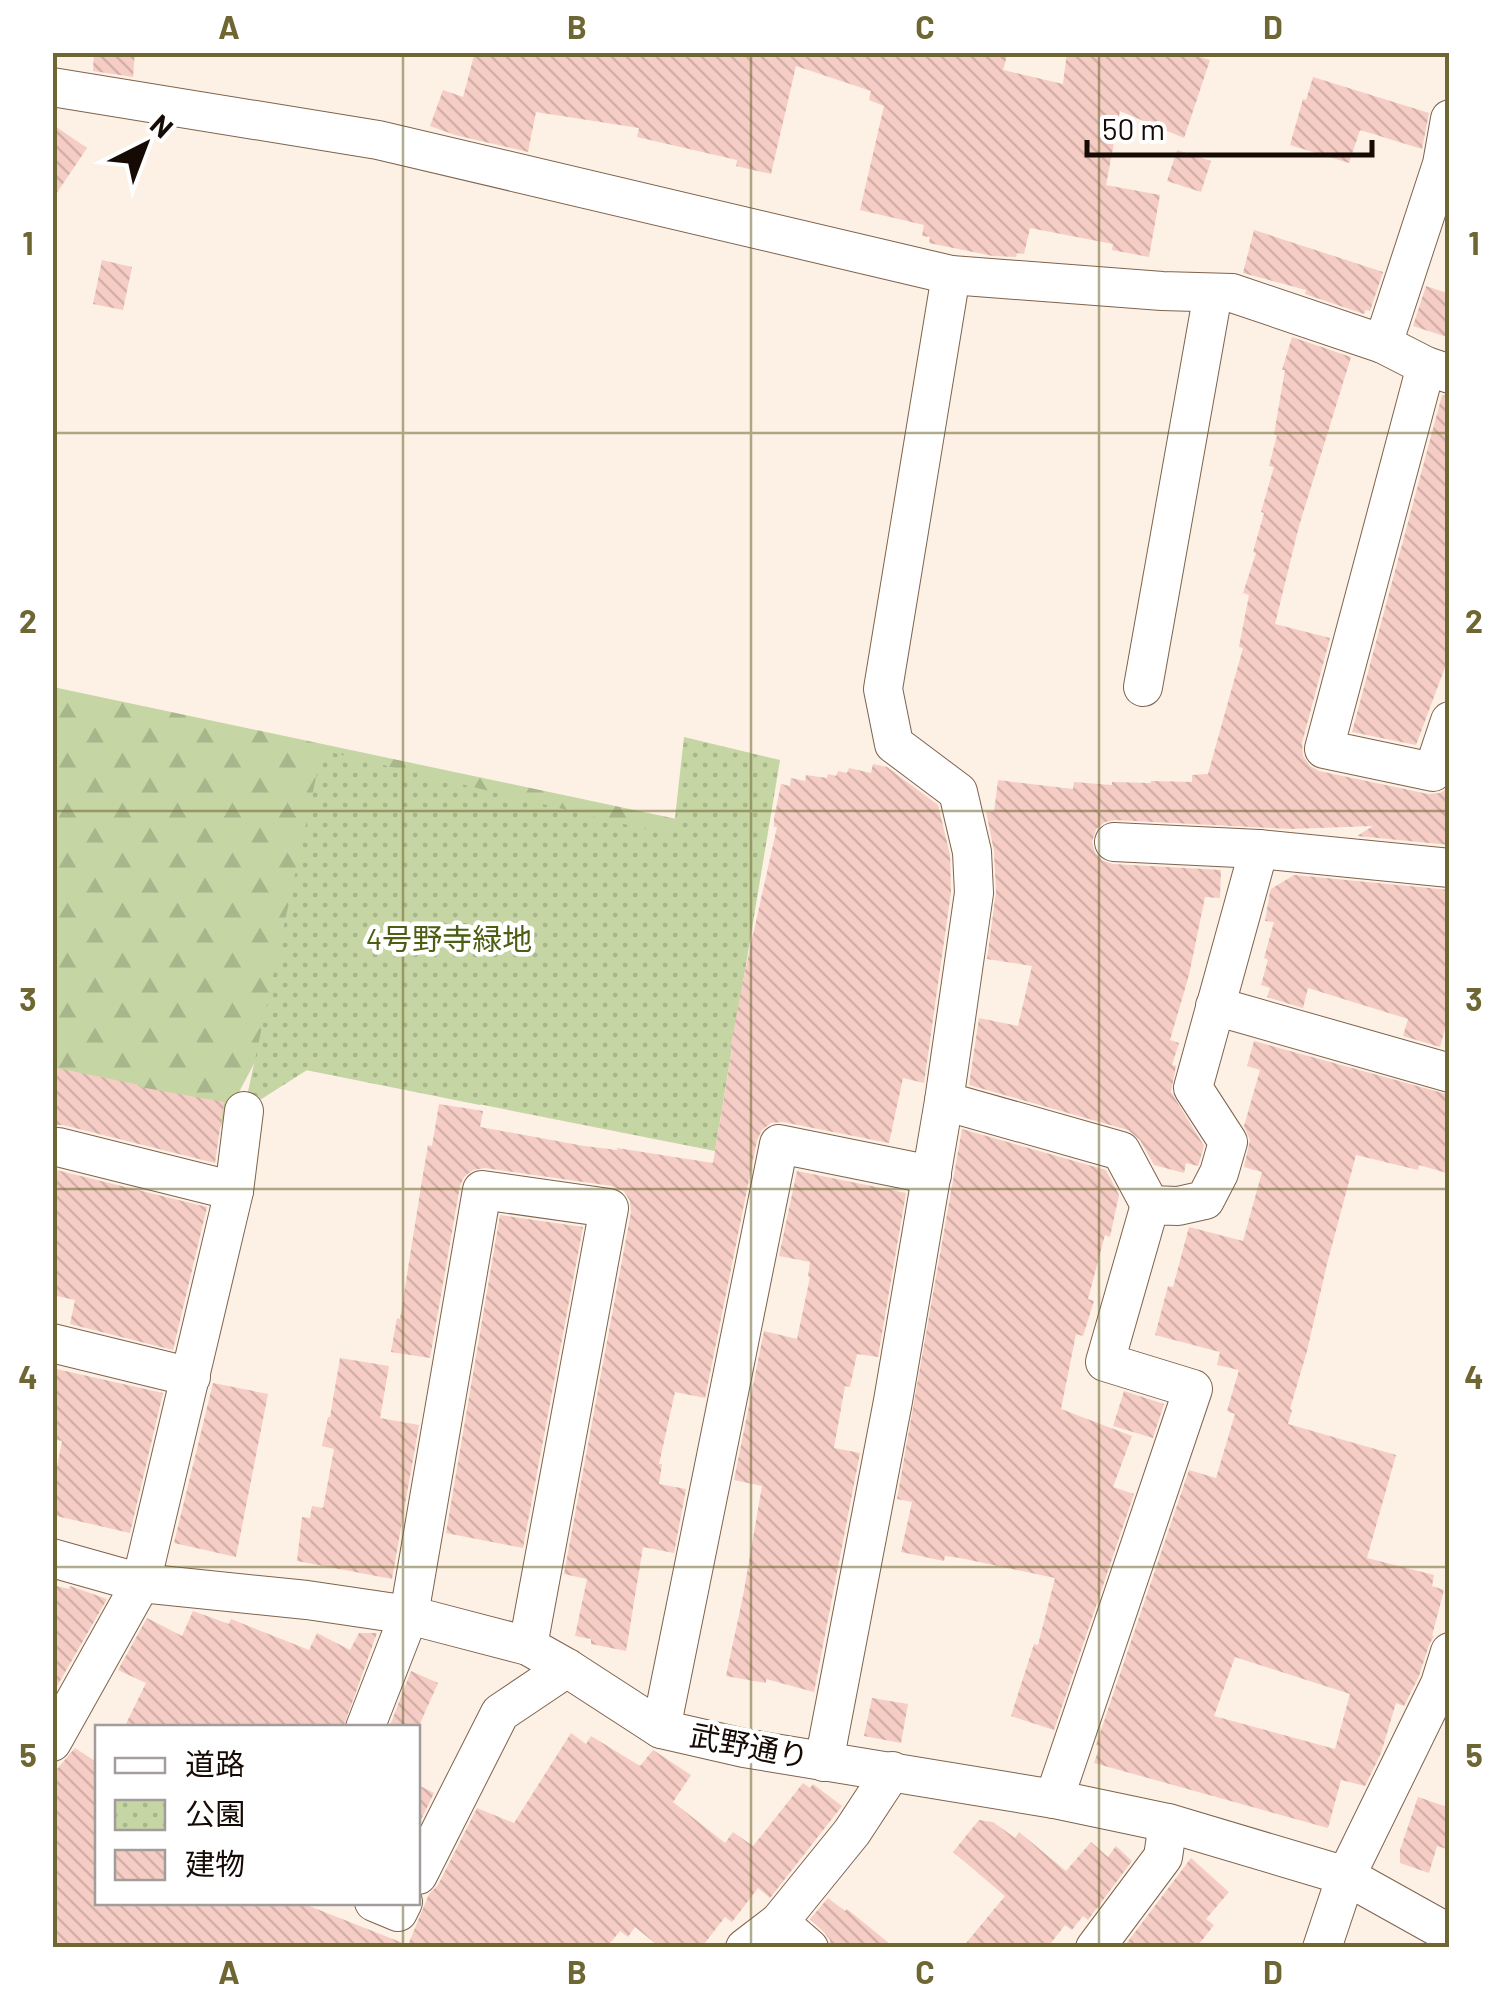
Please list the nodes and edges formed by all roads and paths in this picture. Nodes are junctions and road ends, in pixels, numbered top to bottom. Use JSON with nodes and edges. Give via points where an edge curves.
{"nodes":[{"id":1,"x":52,"y":87,"type":"edge"},
{"id":2,"x":1450,"y":119,"type":"edge"},
{"id":3,"x":1446,"y":165,"type":"edge"},
{"id":4,"x":951,"y":275,"type":"junction"},
{"id":5,"x":1213,"y":293,"type":"junction"},
{"id":6,"x":1384,"y":344,"type":"junction"},
{"id":7,"x":1438,"y":370,"type":"edge"},
{"id":8,"x":1143,"y":687,"type":"dead end"},
{"id":9,"x":1450,"y":721,"type":"edge"},
{"id":10,"x":1114,"y":842,"type":"dead end"},
{"id":11,"x":1259,"y":849,"type":"junction"},
{"id":12,"x":1450,"y":868,"type":"edge"},
{"id":13,"x":1215,"y":1006,"type":"junction"},
{"id":14,"x":1450,"y":1073,"type":"edge"},
{"id":15,"x":944,"y":1101,"type":"junction"},
{"id":16,"x":244,"y":1110,"type":"dead end"},
{"id":17,"x":58,"y":1148,"type":"dead end"},
{"id":18,"x":932,"y":1175,"type":"junction"},
{"id":19,"x":234,"y":1191,"type":"junction"},
{"id":20,"x":1150,"y":1205,"type":"junction"},
{"id":21,"x":52,"y":1343,"type":"edge"},
{"id":22,"x":191,"y":1377,"type":"junction"},
{"id":23,"x":52,"y":1558,"type":"edge"},
{"id":24,"x":141,"y":1582,"type":"junction"},
{"id":25,"x":409,"y":1615,"type":"junction"},
{"id":26,"x":528,"y":1646,"type":"junction"},
{"id":27,"x":1450,"y":1652,"type":"edge"},
{"id":28,"x":567,"y":1668,"type":"junction"},
{"id":29,"x":367,"y":1725,"type":"edge"},
{"id":30,"x":661,"y":1729,"type":"junction"},
{"id":31,"x":52,"y":1742,"type":"edge"},
{"id":32,"x":824,"y":1762,"type":"junction"},
{"id":33,"x":892,"y":1771,"type":"junction"},
{"id":34,"x":1054,"y":1798,"type":"junction"},
{"id":35,"x":1168,"y":1824,"type":"junction"},
{"id":36,"x":420,"y":1871,"type":"edge"},
{"id":37,"x":1346,"y":1876,"type":"junction"},
{"id":38,"x":381,"y":1905,"type":"edge"},
{"id":39,"x":402,"y":1905,"type":"edge"},
{"id":40,"x":779,"y":1922,"type":"junction"},
{"id":41,"x":1450,"y":1934,"type":"edge"},
{"id":42,"x":746,"y":1948,"type":"edge"},
{"id":43,"x":809,"y":1948,"type":"edge"},
{"id":44,"x":1094,"y":1948,"type":"edge"},
{"id":45,"x":1322,"y":1948,"type":"edge"}],
"edges":[{"from":1,"to":4,"type":"street","via":[[378,140]]},
{"from":2,"to":3,"type":"street"},
{"from":3,"to":6,"type":"street"},
{"from":4,"to":5,"type":"street"},
{"from":4,"to":15,"type":"street","via":[[884,689],[894,744],[958,792],[972,852],[974,893]]},
{"from":5,"to":6,"type":"street","via":[[1232,293]]},
{"from":5,"to":8,"type":"street"},
{"from":6,"to":7,"type":"street"},
{"from":7,"to":9,"type":"street","via":[[1324,748],[1433,772]]},
{"from":10,"to":11,"type":"street"},
{"from":11,"to":12,"type":"street"},
{"from":11,"to":13,"type":"street"},
{"from":13,"to":14,"type":"street"},
{"from":13,"to":20,"type":"street","via":[[1193,1088],[1228,1142],[1219,1173],[1205,1200]]},
{"from":15,"to":18,"type":"street"},
{"from":15,"to":20,"type":"street","via":[[1121,1151]]},
{"from":16,"to":19,"type":"street"},
{"from":17,"to":19,"type":"street"},
{"from":18,"to":30,"type":"street","via":[[779,1144]]},
{"from":18,"to":32,"type":"street"},
{"from":19,"to":22,"type":"street"},
{"from":20,"to":34,"type":"street","via":[[1105,1362],[1194,1389]]},
{"from":21,"to":22,"type":"street"},
{"from":22,"to":24,"type":"street"},
{"from":23,"to":24,"type":"street","name":"武野通り"},
{"from":24,"to":25,"type":"street","name":"武野通り"},
{"from":24,"to":31,"type":"street"},
{"from":25,"to":26,"type":"street","name":"武野通り"},
{"from":25,"to":26,"type":"street","via":[[482,1190],[609,1208]]},
{"from":25,"to":29,"type":"street"},
{"from":26,"to":28,"type":"street","name":"武野通り"},
{"from":27,"to":37,"type":"street"},
{"from":28,"to":30,"type":"street","name":"武野通り"},
{"from":28,"to":36,"type":"street","via":[[500,1713]]},
{"from":30,"to":32,"type":"street","name":"武野通り"},
{"from":32,"to":33,"type":"street","name":"武野通り"},
{"from":33,"to":34,"type":"street","name":"武野通り"},
{"from":33,"to":40,"type":"street"},
{"from":34,"to":35,"type":"street","name":"武野通り"},
{"from":35,"to":37,"type":"street","name":"武野通り"},
{"from":35,"to":44,"type":"street","via":[[1163,1857]]},
{"from":37,"to":41,"type":"street","name":"武野通り"},
{"from":37,"to":45,"type":"street"},
{"from":38,"to":39,"type":"street","via":[[398,1912]]},
{"from":40,"to":42,"type":"street"},
{"from":40,"to":43,"type":"street"}]}
